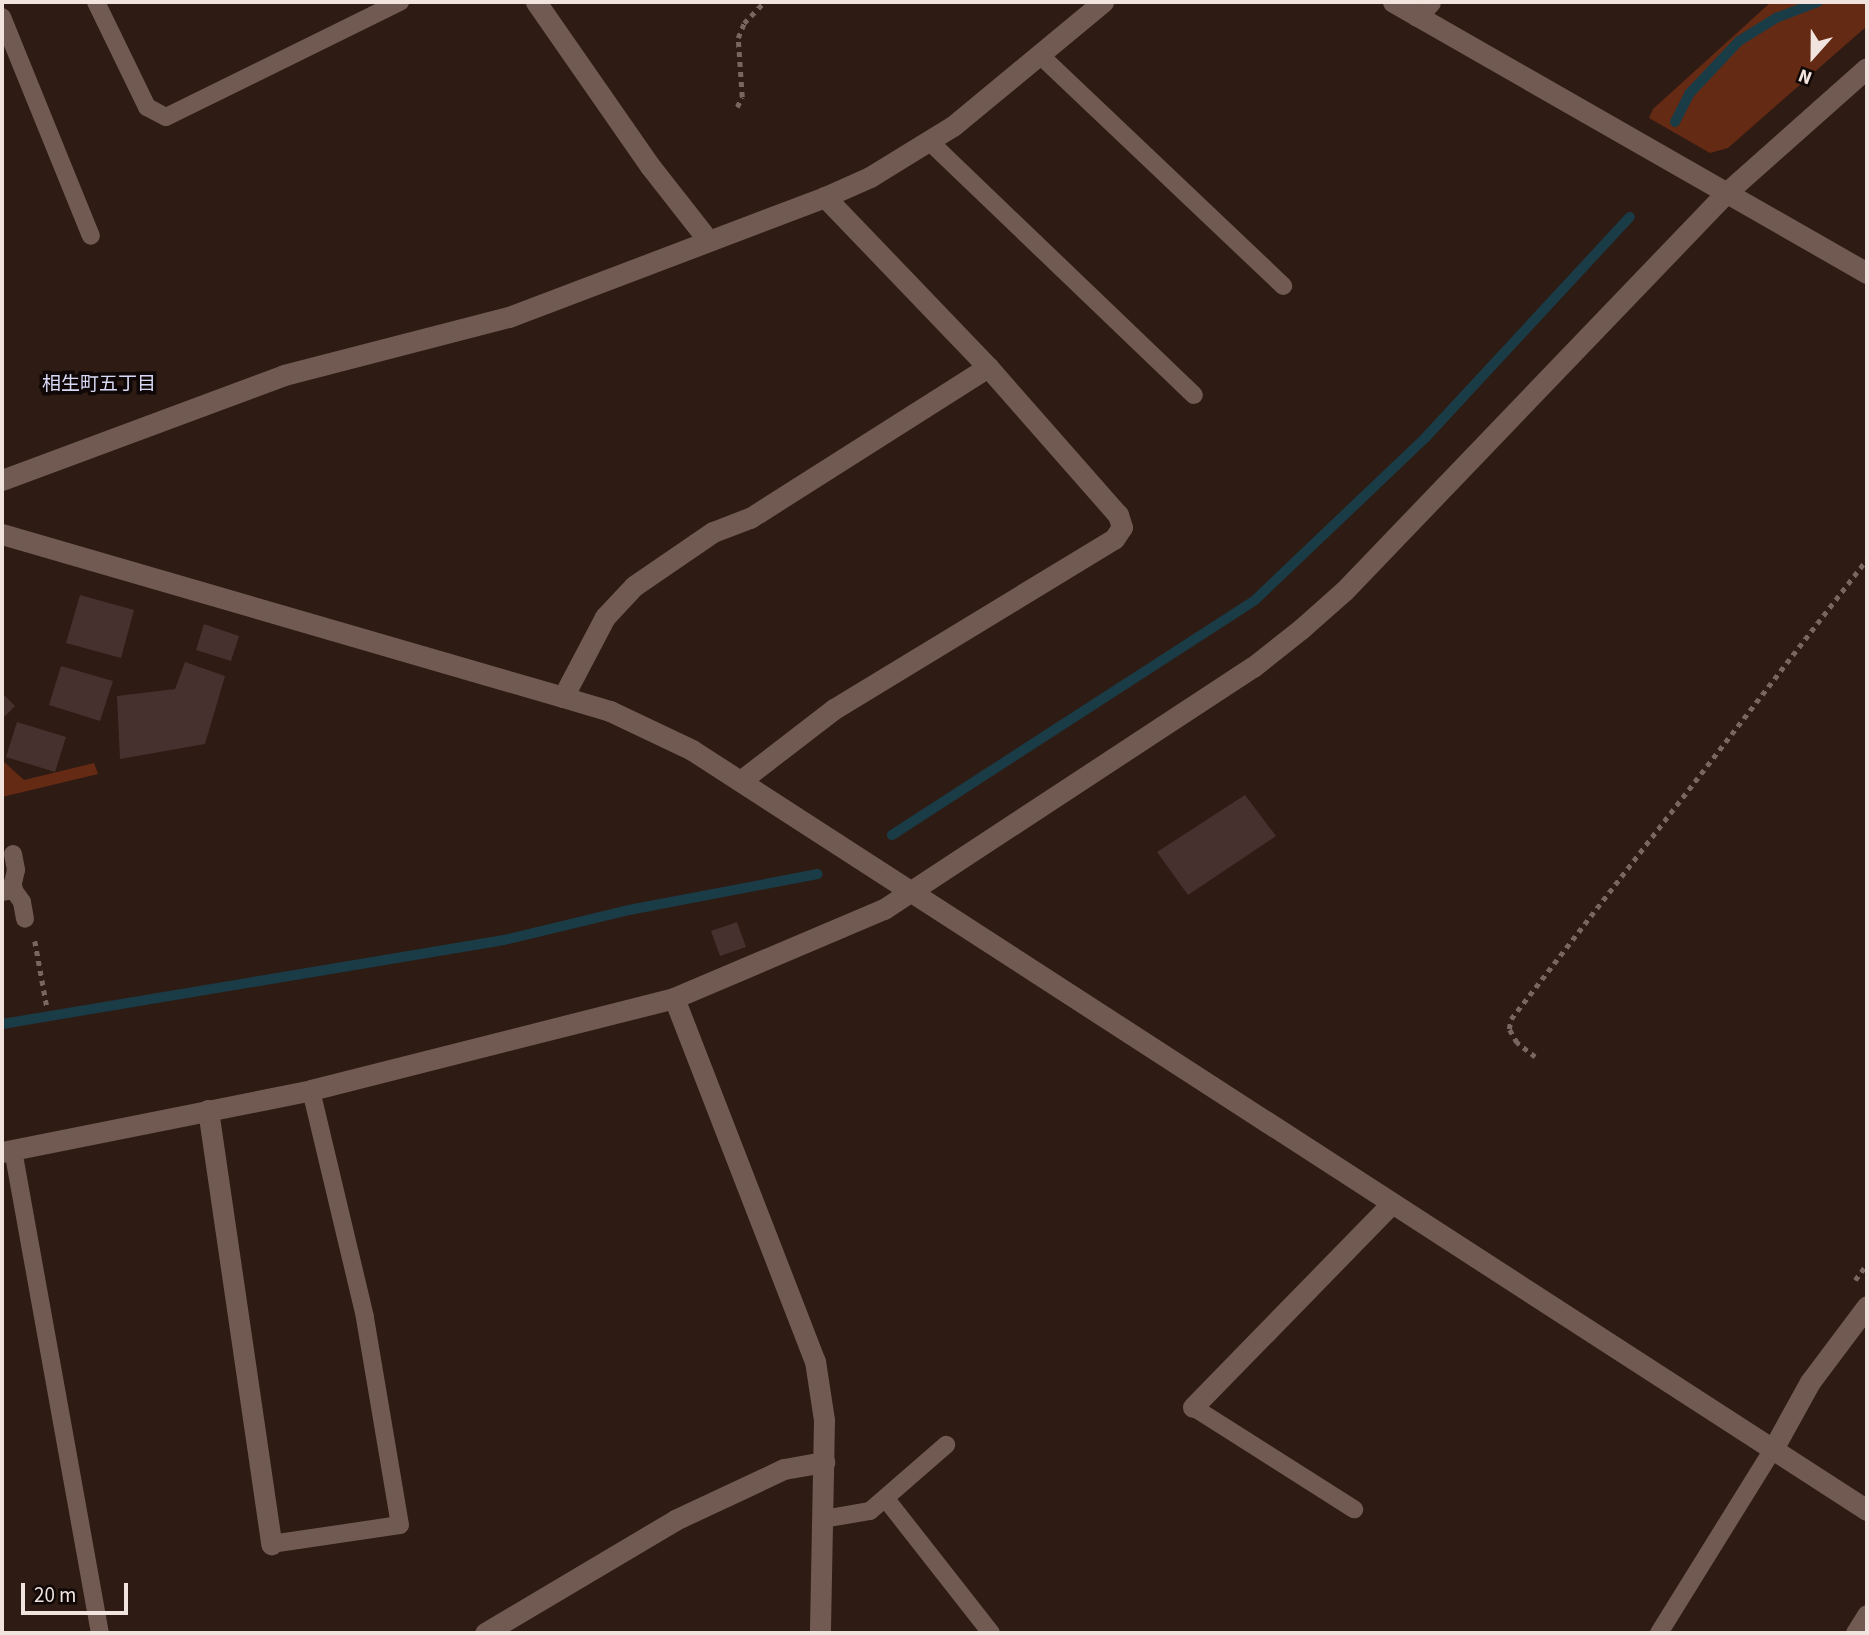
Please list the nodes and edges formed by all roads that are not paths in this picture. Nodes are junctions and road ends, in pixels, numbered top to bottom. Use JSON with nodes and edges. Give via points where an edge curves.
{"nodes":[{"id":1,"x":96,"y":2,"type":"edge"},
{"id":2,"x":400,"y":2,"type":"edge"},
{"id":3,"x":536,"y":2,"type":"edge"},
{"id":4,"x":1103,"y":2,"type":"edge"},
{"id":5,"x":1394,"y":2,"type":"edge"},
{"id":6,"x":1424,"y":9,"type":"edge"},
{"id":7,"x":2,"y":17,"type":"edge"},
{"id":8,"x":1041,"y":56,"type":"junction"},
{"id":9,"x":1867,"y":68,"type":"edge"},
{"id":10,"x":929,"y":141,"type":"junction"},
{"id":11,"x":1726,"y":193,"type":"junction"},
{"id":12,"x":825,"y":197,"type":"junction"},
{"id":13,"x":91,"y":236,"type":"dead end"},
{"id":14,"x":708,"y":240,"type":"junction"},
{"id":15,"x":1867,"y":273,"type":"edge"},
{"id":16,"x":1283,"y":286,"type":"dead end"},
{"id":17,"x":988,"y":367,"type":"junction"},
{"id":18,"x":1194,"y":395,"type":"dead end"},
{"id":19,"x":2,"y":480,"type":"edge"},
{"id":20,"x":2,"y":534,"type":"edge"},
{"id":21,"x":563,"y":696,"type":"junction"},
{"id":22,"x":743,"y":779,"type":"junction"},
{"id":23,"x":13,"y":854,"type":"dead end"},
{"id":24,"x":7,"y":889,"type":"edge"},
{"id":25,"x":910,"y":892,"type":"junction"},
{"id":26,"x":25,"y":919,"type":"road end"},
{"id":27,"x":674,"y":998,"type":"junction"},
{"id":28,"x":311,"y":1090,"type":"junction"},
{"id":29,"x":208,"y":1110,"type":"junction"},
{"id":30,"x":8,"y":1151,"type":"edge"},
{"id":31,"x":1392,"y":1203,"type":"junction"},
{"id":32,"x":1867,"y":1306,"type":"edge"},
{"id":33,"x":1193,"y":1408,"type":"joint"},
{"id":34,"x":947,"y":1445,"type":"dead end"},
{"id":35,"x":1773,"y":1449,"type":"junction"},
{"id":36,"x":824,"y":1462,"type":"junction"},
{"id":37,"x":886,"y":1499,"type":"junction"},
{"id":38,"x":1354,"y":1509,"type":"dead end"},
{"id":39,"x":1867,"y":1510,"type":"edge"},
{"id":40,"x":823,"y":1519,"type":"junction"},
{"id":41,"x":271,"y":1544,"type":"joint"},
{"id":42,"x":1867,"y":1614,"type":"edge"},
{"id":43,"x":100,"y":1633,"type":"edge"},
{"id":44,"x":485,"y":1633,"type":"edge"},
{"id":45,"x":820,"y":1633,"type":"edge"},
{"id":46,"x":991,"y":1633,"type":"edge"},
{"id":47,"x":1659,"y":1633,"type":"edge"},
{"id":48,"x":1855,"y":1633,"type":"edge"}],
"edges":[{"from":1,"to":2,"type":"lane","via":[[147,107],[166,117]]},
{"from":3,"to":14,"type":"street","via":[[650,166]]},
{"from":4,"to":8,"type":"street"},
{"from":5,"to":6,"type":"street"},
{"from":6,"to":11,"type":"street"},
{"from":7,"to":13,"type":"lane"},
{"from":8,"to":10,"type":"street"},
{"from":8,"to":16,"type":"lane"},
{"from":9,"to":11,"type":"street"},
{"from":10,"to":12,"type":"street","via":[[870,177]]},
{"from":10,"to":18,"type":"lane"},
{"from":11,"to":15,"type":"street"},
{"from":11,"to":25,"type":"street","via":[[1344,591],[1301,629],[1253,667]]},
{"from":12,"to":14,"type":"street"},
{"from":12,"to":17,"type":"street"},
{"from":14,"to":19,"type":"street","via":[[509,317],[284,376]]},
{"from":17,"to":21,"type":"street","via":[[750,518],[713,531],[634,586],[605,617]]},
{"from":17,"to":22,"type":"street","via":[[1118,515],[1122,527],[1114,538],[834,709]]},
{"from":20,"to":21,"type":"street"},
{"from":21,"to":22,"type":"street","via":[[653,730]]},
{"from":22,"to":25,"type":"street"},
{"from":23,"to":24,"type":"lane","via":[[16,870]]},
{"from":24,"to":26,"type":"lane","via":[[22,902]]},
{"from":25,"to":27,"type":"street","via":[[858,923]]},
{"from":25,"to":31,"type":"street"},
{"from":27,"to":28,"type":"street"},
{"from":27,"to":36,"type":"street","via":[[741,1178],[809,1340],[820,1385]]},
{"from":28,"to":29,"type":"street"},
{"from":28,"to":41,"type":"lane","via":[[365,1317],[401,1525]]},
{"from":29,"to":30,"type":"street"},
{"from":29,"to":41,"type":"street"},
{"from":30,"to":43,"type":"lane"},
{"from":31,"to":33,"type":"street"},
{"from":31,"to":35,"type":"street"},
{"from":32,"to":35,"type":"street","via":[[1811,1382]]},
{"from":33,"to":38,"type":"lane"},
{"from":34,"to":37,"type":"lane"},
{"from":35,"to":39,"type":"street"},
{"from":35,"to":47,"type":"lane"},
{"from":36,"to":40,"type":"street"},
{"from":36,"to":44,"type":"street","via":[[784,1469],[675,1520]]},
{"from":37,"to":40,"type":"lane","via":[[870,1511]]},
{"from":37,"to":46,"type":"lane"},
{"from":40,"to":45,"type":"street"},
{"from":42,"to":48,"type":"lane"}]}
